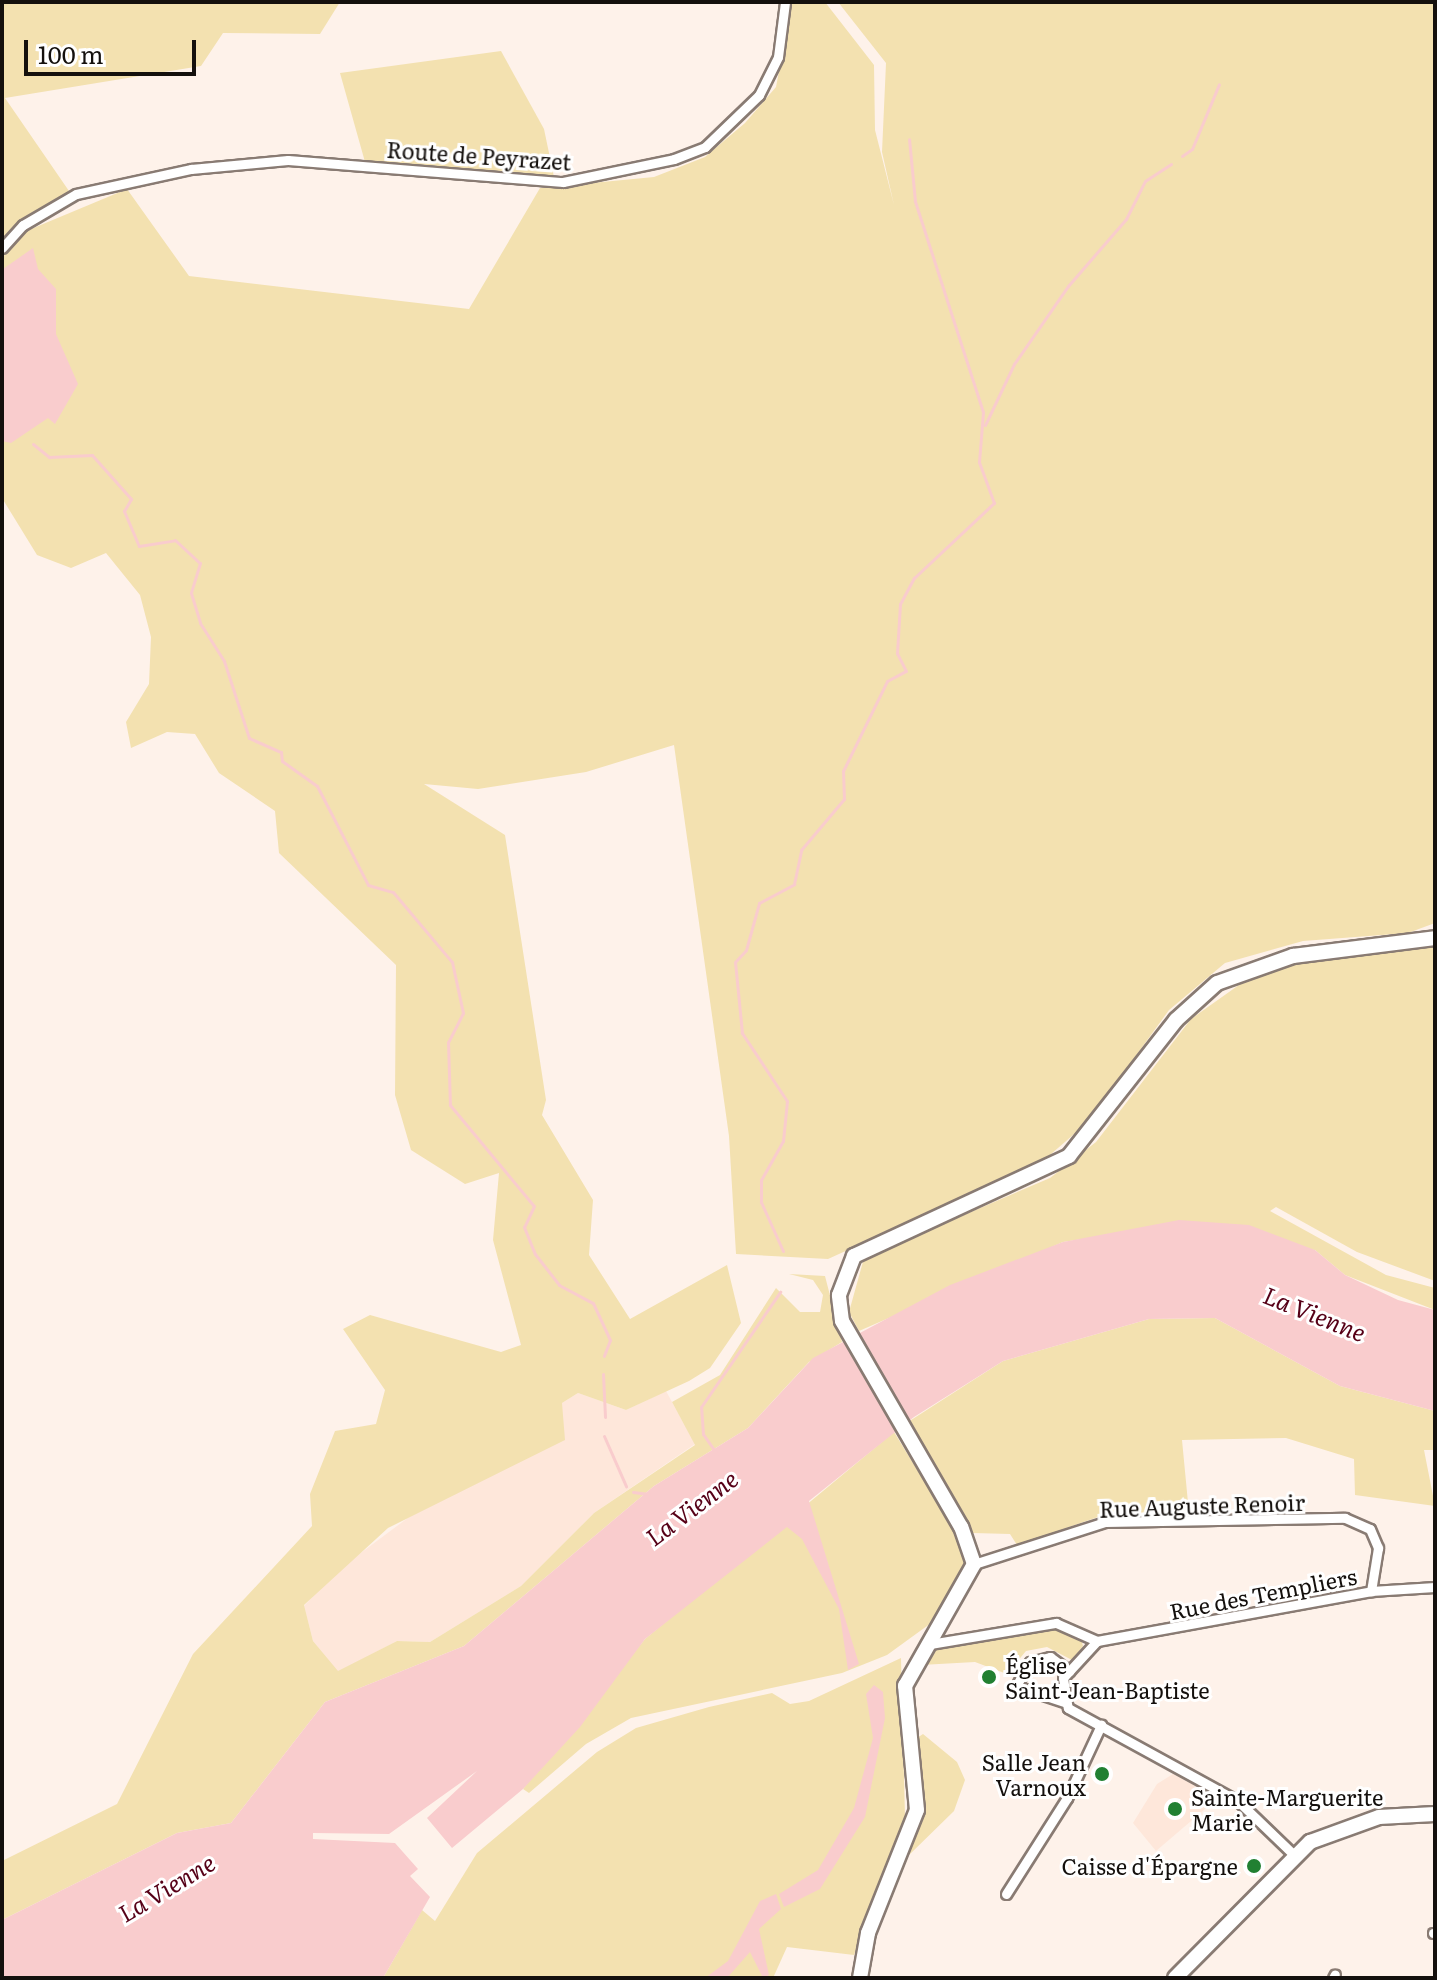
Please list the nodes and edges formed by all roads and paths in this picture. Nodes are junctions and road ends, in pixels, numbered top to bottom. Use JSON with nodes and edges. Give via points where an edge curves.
{"nodes":[{"id":1,"x":785,"y":2,"type":"edge"},
{"id":2,"x":2,"y":248,"type":"edge"},
{"id":3,"x":1435,"y":938,"type":"edge"},
{"id":4,"x":974,"y":1564,"type":"junction"},
{"id":5,"x":1435,"y":1587,"type":"edge"},
{"id":6,"x":1371,"y":1591,"type":"junction"},
{"id":7,"x":1097,"y":1641,"type":"junction"},
{"id":8,"x":930,"y":1644,"type":"junction"},
{"id":9,"x":1069,"y":1671,"type":"junction"},
{"id":10,"x":1064,"y":1702,"type":"junction"},
{"id":11,"x":1101,"y":1725,"type":"junction"},
{"id":12,"x":1435,"y":1814,"type":"edge"},
{"id":13,"x":1293,"y":1854,"type":"junction"},
{"id":14,"x":1006,"y":1894,"type":"dead end"},
{"id":15,"x":860,"y":1978,"type":"edge"},
{"id":16,"x":1175,"y":1978,"type":"edge"}],
"edges":[{"from":1,"to":2,"type":"street","name":"Route de Peyrazet","via":[[778,57],[759,95],[705,147],[674,159],[563,182],[288,160],[191,169],[76,194],[23,225]]},
{"from":3,"to":4,"type":"main road","via":[[1293,956],[1217,983],[1176,1020],[1069,1156],[854,1256],[839,1295],[848,1331]]},
{"from":4,"to":6,"type":"street","name":"Rue Auguste Renoir","via":[[1105,1522],[1345,1518],[1370,1529],[1378,1548]]},
{"from":4,"to":8,"type":"main road"},
{"from":5,"to":6,"type":"street","name":"Rue des Templiers"},
{"from":6,"to":7,"type":"street","name":"Rue des Templiers"},
{"from":7,"to":8,"type":"street","via":[[1056,1623]]},
{"from":7,"to":9,"type":"street"},
{"from":8,"to":15,"type":"main road","via":[[905,1686],[917,1810],[868,1933]]},
{"from":9,"to":10,"type":"street","via":[[1060,1689]]},
{"from":9,"to":10,"type":"street","via":[[1050,1657],[1030,1662],[1016,1686]]},
{"from":10,"to":11,"type":"street"},
{"from":11,"to":13,"type":"street","via":[[1238,1801]]},
{"from":11,"to":14,"type":"street","via":[[1067,1798]]},
{"from":12,"to":13,"type":"main road","via":[[1353,1824]]},
{"from":13,"to":16,"type":"main road"}]}
